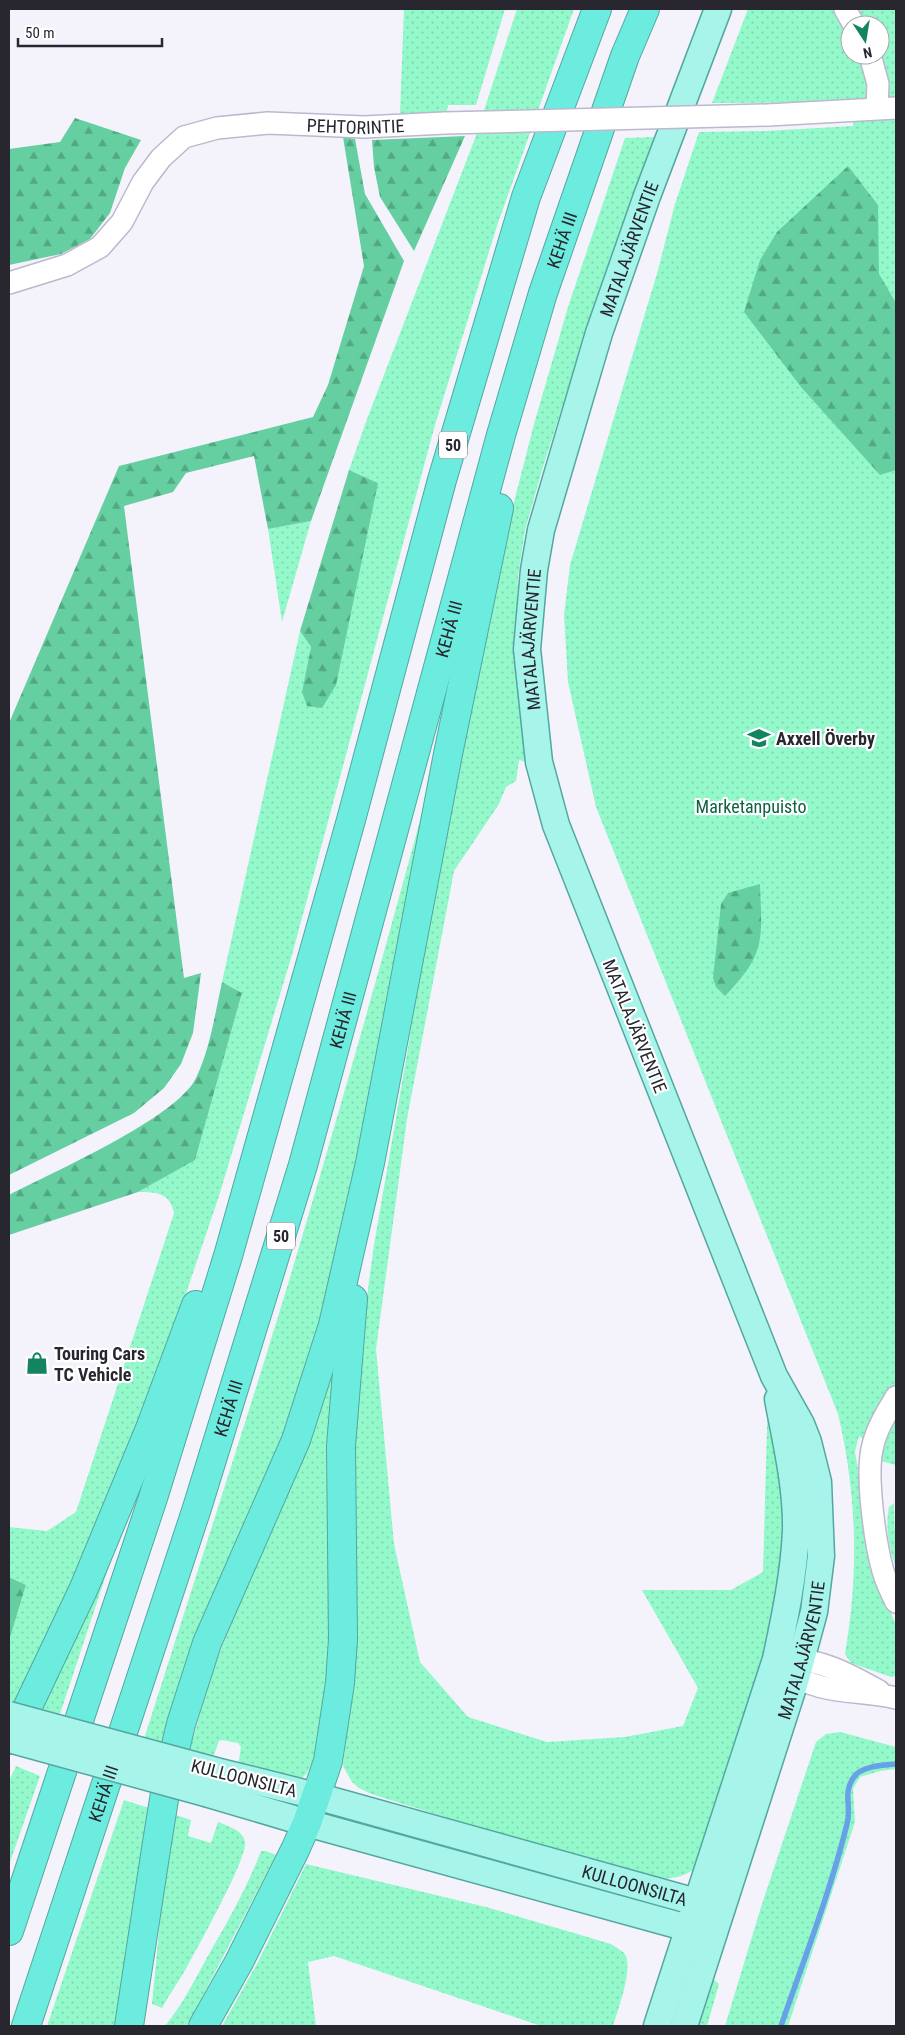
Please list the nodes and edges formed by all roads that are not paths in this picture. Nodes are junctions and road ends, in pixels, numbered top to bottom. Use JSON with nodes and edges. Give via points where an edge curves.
{"nodes":[{"id":1,"x":597,"y":9,"type":"edge"},
{"id":2,"x":644,"y":9,"type":"edge"},
{"id":3,"x":718,"y":9,"type":"edge"},
{"id":4,"x":873,"y":65,"type":"edge"},
{"id":5,"x":887,"y":108,"type":"edge"},
{"id":6,"x":9,"y":283,"type":"edge"},
{"id":7,"x":501,"y":434,"type":"junction"},
{"id":8,"x":370,"y":1163,"type":"junction"},
{"id":9,"x":228,"y":1256,"type":"junction"},
{"id":10,"x":896,"y":1397,"type":"edge"},
{"id":11,"x":896,"y":1602,"type":"edge"},
{"id":12,"x":791,"y":1665,"type":"junction"},
{"id":13,"x":892,"y":1697,"type":"edge"},
{"id":14,"x":9,"y":1715,"type":"edge"},
{"id":15,"x":9,"y":1740,"type":"edge"},
{"id":16,"x":9,"y":1747,"type":"edge"},
{"id":17,"x":212,"y":1783,"type":"junction"},
{"id":18,"x":316,"y":1796,"type":"junction"},
{"id":19,"x":307,"y":1823,"type":"junction"},
{"id":20,"x":696,"y":1902,"type":"junction"},
{"id":21,"x":717,"y":1923,"type":"junction"},
{"id":22,"x":688,"y":1928,"type":"junction"},
{"id":23,"x":9,"y":1932,"type":"edge"},
{"id":24,"x":26,"y":2026,"type":"edge"},
{"id":25,"x":129,"y":2026,"type":"edge"},
{"id":26,"x":203,"y":2026,"type":"edge"},
{"id":27,"x":657,"y":2026,"type":"edge"},
{"id":28,"x":684,"y":2026,"type":"edge"}],
"edges":[{"from":1,"to":9,"type":"highway","number":"50","via":[[526,197],[442,480],[351,820]]},
{"from":2,"to":7,"type":"highway","name":"KEHÄ III","number":"50","via":[[543,293]]},
{"from":3,"to":12,"type":"main road","name":"MATALAJÄRVENTIE","via":[[598,333],[550,493],[534,570],[527,649],[539,762],[556,824],[774,1376],[793,1478],[796,1530],[788,1601]]},
{"from":4,"to":5,"type":"street"},
{"from":5,"to":6,"type":"street","name":"PEHTORINTIE","bridge":true,"via":[[768,115],[364,126],[268,122],[239,125],[184,137],[147,176],[122,222],[100,247],[67,265]]},
{"from":7,"to":8,"type":"highway","via":[[498,511]]},
{"from":7,"to":24,"type":"highway","name":"KEHÄ III","number":"50","via":[[303,1165],[197,1508]]},
{"from":8,"to":18,"type":"highway","via":[[351,1315],[341,1446],[343,1603],[340,1682],[328,1761]]},
{"from":8,"to":25,"type":"highway","via":[[333,1325],[296,1440],[207,1644],[181,1724],[166,1787]]},
{"from":9,"to":16,"type":"highway","via":[[194,1308],[151,1426],[84,1588]]},
{"from":9,"to":23,"type":"highway","number":"50","via":[[153,1498]]},
{"from":10,"to":11,"type":"street","via":[[872,1446],[870,1475],[883,1570]]},
{"from":12,"to":13,"type":"street","via":[[824,1688]]},
{"from":12,"to":20,"type":"main road","name":"MATALAJÄRVENTIE"},
{"from":12,"to":21,"type":"main road","name":"MATALAJÄRVENTIE"},
{"from":14,"to":17,"type":"main road","name":"KULLOONSILTA","bridge":true},
{"from":15,"to":17,"type":"main road","name":"KULLOONSILTA","bridge":true},
{"from":17,"to":18,"type":"main road","name":"KULLOONSILTA"},
{"from":17,"to":19,"type":"main road","name":"KULLOONSILTA"},
{"from":18,"to":19,"type":"highway"},
{"from":18,"to":20,"type":"main road","name":"KULLOONSILTA"},
{"from":19,"to":22,"type":"main road","name":"KULLOONSILTA"},
{"from":19,"to":26,"type":"highway","via":[[239,1962]]},
{"from":20,"to":21,"type":"main road","name":"KULLOONSILTA"},
{"from":20,"to":22,"type":"main road","name":"MATALAJÄRVENTIE"},
{"from":21,"to":22,"type":"main road","name":"KULLOONSILTA"},
{"from":21,"to":28,"type":"main road","name":"MATALAJÄRVENTIE"},
{"from":22,"to":27,"type":"main road","name":"MATALAJÄRVENTIE"}]}
